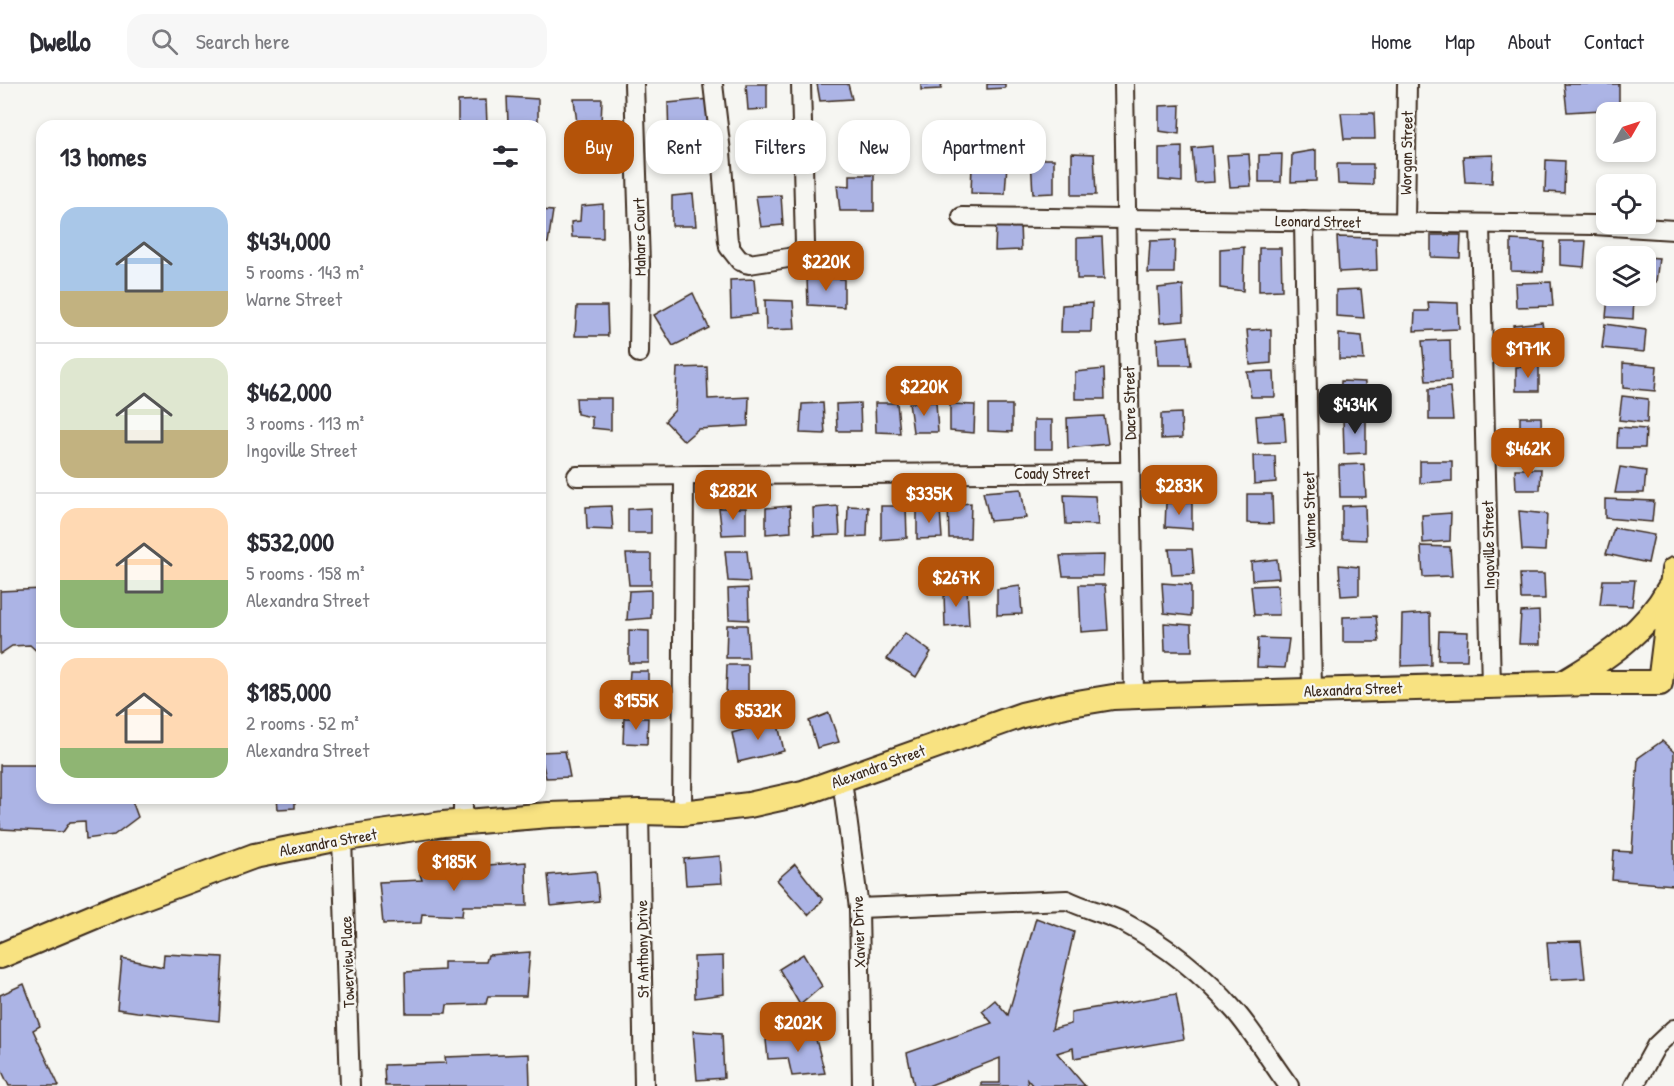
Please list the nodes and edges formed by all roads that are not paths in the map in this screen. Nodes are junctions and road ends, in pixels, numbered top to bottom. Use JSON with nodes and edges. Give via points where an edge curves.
{"nodes":[{"id":1,"x":634,"y":84,"type":"edge"},
{"id":2,"x":713,"y":84,"type":"edge"},
{"id":3,"x":801,"y":84,"type":"edge"},
{"id":4,"x":1124,"y":84,"type":"edge"},
{"id":5,"x":1407,"y":84,"type":"edge"},
{"id":6,"x":962,"y":217,"type":"dead end"},
{"id":7,"x":1126,"y":219,"type":"junction"},
{"id":8,"x":1304,"y":221,"type":"junction"},
{"id":9,"x":1405,"y":223,"type":"junction"},
{"id":10,"x":1480,"y":224,"type":"junction"},
{"id":11,"x":1674,"y":230,"type":"edge"},
{"id":12,"x":639,"y":353,"type":"dead end"},
{"id":13,"x":1130,"y":472,"type":"junction"},
{"id":14,"x":577,"y":476,"type":"dead end"},
{"id":15,"x":684,"y":476,"type":"junction"},
{"id":16,"x":1673,"y":577,"type":"edge"},
{"id":17,"x":1563,"y":684,"type":"junction"},
{"id":18,"x":1667,"y":684,"type":"edge"},
{"id":19,"x":1491,"y":686,"type":"junction"},
{"id":20,"x":1312,"y":691,"type":"junction"},
{"id":21,"x":1134,"y":696,"type":"junction"},
{"id":22,"x":842,"y":780,"type":"junction"},
{"id":23,"x":463,"y":804,"type":"edge"},
{"id":24,"x":639,"y":812,"type":"junction"},
{"id":25,"x":682,"y":813,"type":"junction"},
{"id":26,"x":463,"y":822,"type":"junction"},
{"id":27,"x":342,"y":838,"type":"junction"},
{"id":28,"x":859,"y":908,"type":"junction"},
{"id":29,"x":0,"y":956,"type":"edge"},
{"id":30,"x":1674,"y":1029,"type":"edge"},
{"id":31,"x":351,"y":1086,"type":"edge"},
{"id":32,"x":644,"y":1086,"type":"edge"},
{"id":33,"x":862,"y":1086,"type":"edge"},
{"id":34,"x":1289,"y":1086,"type":"edge"},
{"id":35,"x":1634,"y":1086,"type":"edge"}],
"edges":[{"from":1,"to":12,"type":"street","name":"Mahars Court"},
{"from":2,"to":3,"type":"street","via":[[729,248],[740,261],[749,264],[799,255],[805,246]]},
{"from":4,"to":7,"type":"street","name":"Dacre Street"},
{"from":5,"to":9,"type":"street","name":"Worgan Street"},
{"from":6,"to":7,"type":"street","name":"Leonard Street"},
{"from":7,"to":8,"type":"street","name":"Leonard Street"},
{"from":7,"to":13,"type":"street","name":"Dacre Street"},
{"from":8,"to":9,"type":"street","name":"Leonard Street"},
{"from":8,"to":20,"type":"street","name":"Warne Street"},
{"from":9,"to":10,"type":"street","name":"Leonard Street"},
{"from":10,"to":11,"type":"street","name":"Leonard Street"},
{"from":10,"to":19,"type":"street","name":"Ingoville Street"},
{"from":13,"to":15,"type":"street","name":"Coady Street"},
{"from":13,"to":21,"type":"street","name":"Dacre Street"},
{"from":14,"to":15,"type":"street","name":"Coady Street"},
{"from":15,"to":25,"type":"street"},
{"from":16,"to":17,"type":"main road","via":[[1657,610],[1636,632]]},
{"from":16,"to":18,"type":"main road","name":"Alexandra Street"},
{"from":17,"to":18,"type":"main road","name":"Alexandra Street"},
{"from":17,"to":19,"type":"main road","name":"Alexandra Street"},
{"from":19,"to":20,"type":"main road","name":"Alexandra Street"},
{"from":20,"to":21,"type":"main road","name":"Alexandra Street"},
{"from":21,"to":22,"type":"main road","name":"Alexandra Street","via":[[1022,715]]},
{"from":22,"to":25,"type":"main road","name":"Alexandra Street","via":[[765,802]]},
{"from":22,"to":28,"type":"street","name":"Xavier Drive"},
{"from":23,"to":26,"type":"street"},
{"from":24,"to":25,"type":"main road","name":"Alexandra Street"},
{"from":24,"to":26,"type":"main road","name":"Alexandra Street"},
{"from":24,"to":32,"type":"street","name":"St Anthony Drive"},
{"from":26,"to":27,"type":"main road","name":"Alexandra Street"},
{"from":27,"to":29,"type":"main road","name":"Alexandra Street","via":[[254,856]]},
{"from":27,"to":31,"type":"street","name":"Towerview Place"},
{"from":28,"to":33,"type":"street","name":"Xavier Drive"},
{"from":28,"to":34,"type":"street","via":[[1067,900],[1101,912],[1164,947],[1202,977],[1236,1011]]},
{"from":30,"to":35,"type":"street","via":[[1656,1046]]}]}
